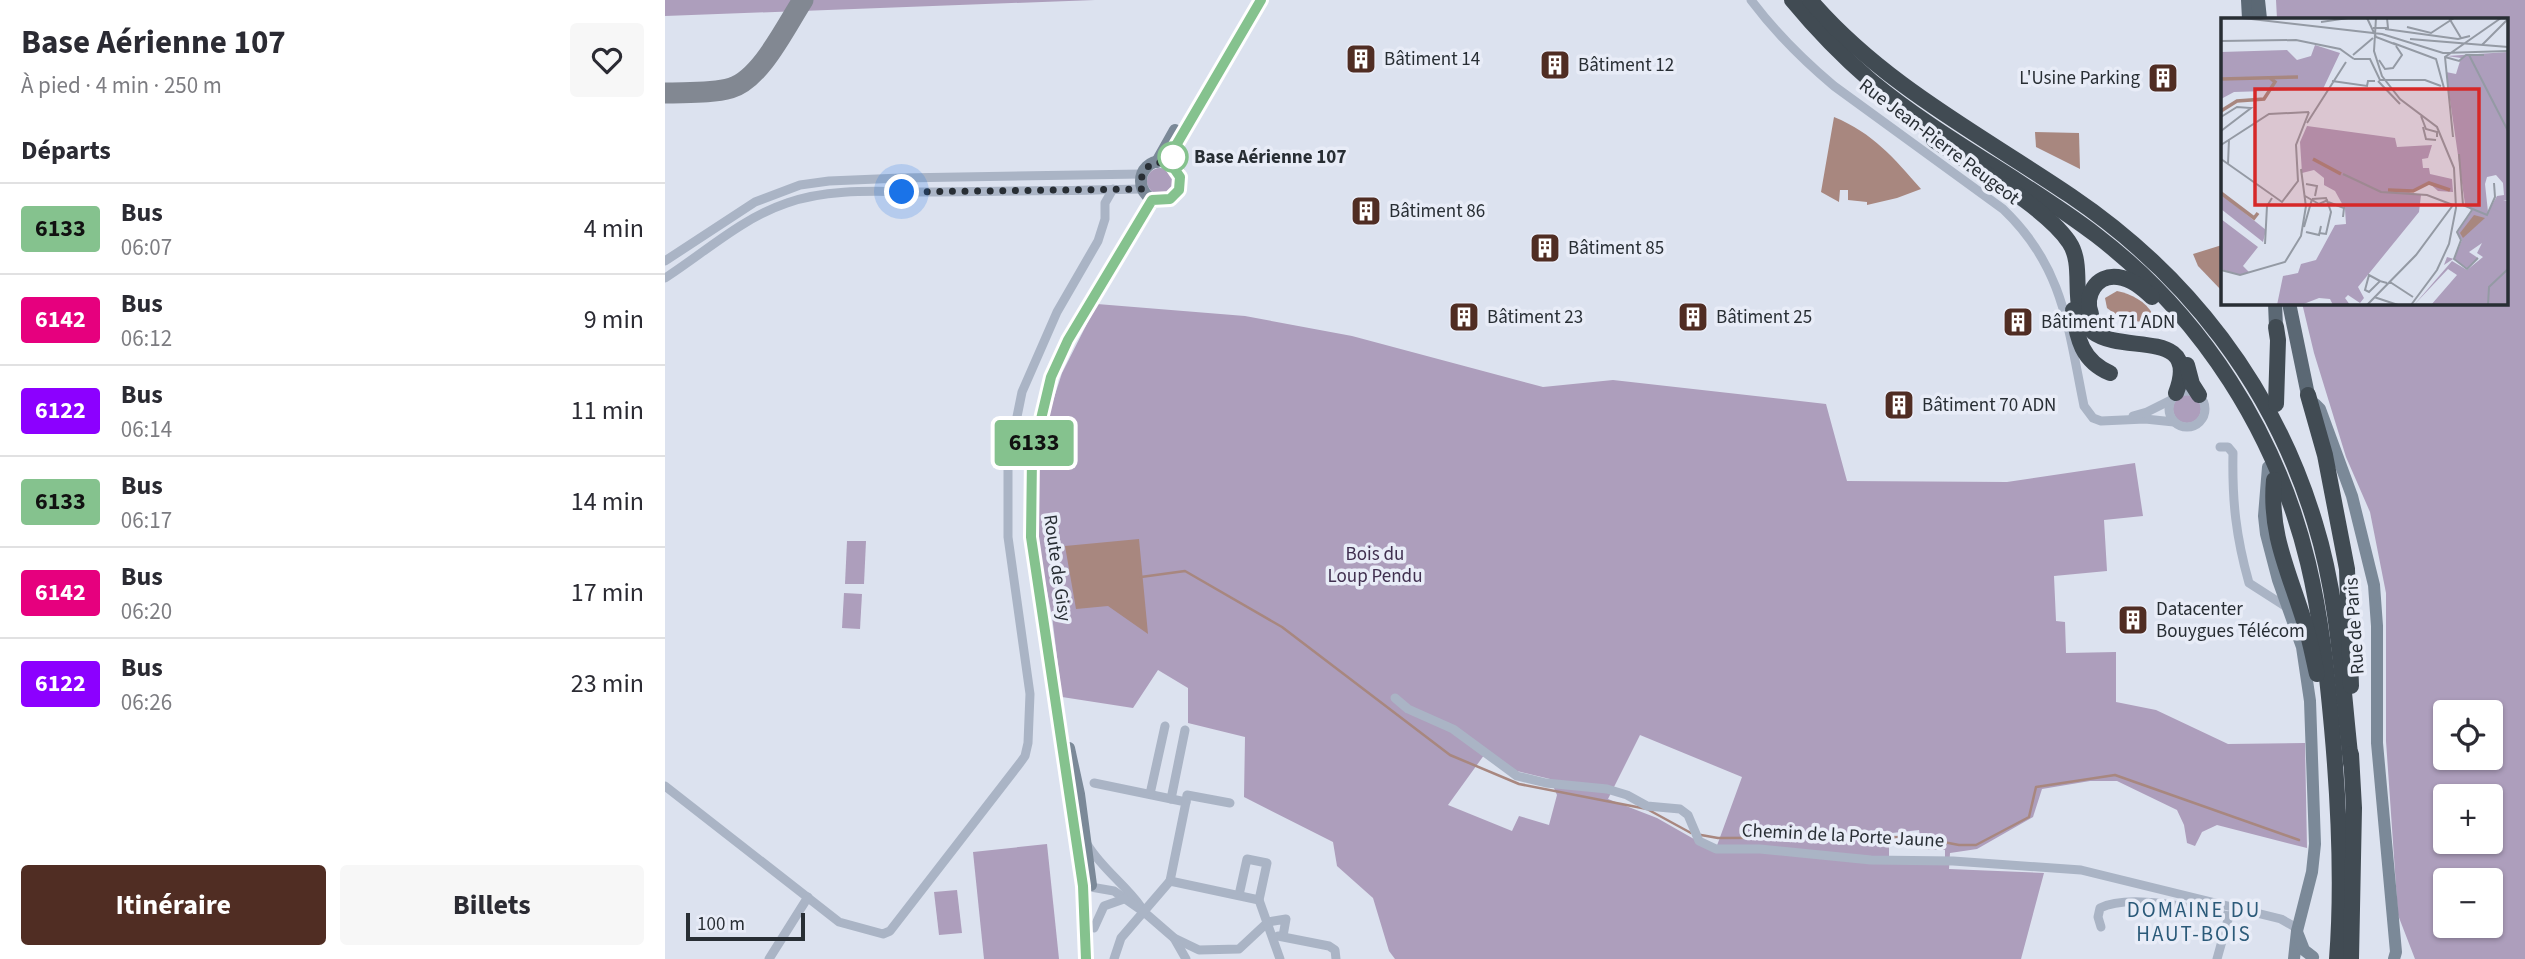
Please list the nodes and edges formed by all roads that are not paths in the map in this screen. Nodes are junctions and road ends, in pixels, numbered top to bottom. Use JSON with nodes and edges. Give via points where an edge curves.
{"nodes":[{"id":1,"x":1252,"y":0,"type":"edge"},
{"id":2,"x":1261,"y":0,"type":"edge"},
{"id":3,"x":1751,"y":0,"type":"edge"},
{"id":4,"x":1792,"y":0,"type":"edge"},
{"id":5,"x":1810,"y":0,"type":"edge"},
{"id":6,"x":1819,"y":0,"type":"edge"},
{"id":7,"x":2241,"y":0,"type":"edge"},
{"id":8,"x":2248,"y":0,"type":"edge"},
{"id":9,"x":2258,"y":0,"type":"edge"},
{"id":10,"x":2242,"y":18,"type":"edge"},
{"id":11,"x":2249,"y":18,"type":"edge"},
{"id":12,"x":2260,"y":18,"type":"edge"},
{"id":13,"x":1825,"y":38,"type":"junction"},
{"id":14,"x":1898,"y":80,"type":"junction"},
{"id":15,"x":1157,"y":162,"type":"junction"},
{"id":16,"x":1171,"y":164,"type":"junction"},
{"id":17,"x":1142,"y":174,"type":"junction"},
{"id":18,"x":1142,"y":189,"type":"junction"},
{"id":19,"x":1113,"y":190,"type":"junction"},
{"id":20,"x":1152,"y":200,"type":"junction"},
{"id":21,"x":2048,"y":219,"type":"junction"},
{"id":22,"x":665,"y":261,"type":"edge"},
{"id":23,"x":665,"y":278,"type":"edge"},
{"id":24,"x":2275,"y":304,"type":"edge"},
{"id":25,"x":2289,"y":304,"type":"edge"},
{"id":26,"x":2276,"y":327,"type":"joint"},
{"id":27,"x":2110,"y":373,"type":"dead end"},
{"id":28,"x":2232,"y":382,"type":"junction"},
{"id":29,"x":2199,"y":395,"type":"junction"},
{"id":30,"x":2308,"y":396,"type":"junction"},
{"id":31,"x":2174,"y":397,"type":"junction"},
{"id":32,"x":2273,"y":400,"type":"dead end"},
{"id":33,"x":2125,"y":419,"type":"junction"},
{"id":34,"x":2174,"y":422,"type":"junction"},
{"id":35,"x":2220,"y":447,"type":"dead end"},
{"id":36,"x":2271,"y":474,"type":"joint"},
{"id":37,"x":2278,"y":580,"type":"junction"},
{"id":38,"x":2264,"y":591,"type":"junction"},
{"id":39,"x":2288,"y":608,"type":"junction"},
{"id":40,"x":1395,"y":698,"type":"dead end"},
{"id":41,"x":1060,"y":718,"type":"junction"},
{"id":42,"x":1165,"y":726,"type":"dead end"},
{"id":43,"x":1185,"y":730,"type":"dead end"},
{"id":44,"x":2351,"y":763,"type":"junction"},
{"id":45,"x":1094,"y":783,"type":"dead end"},
{"id":46,"x":665,"y":786,"type":"edge"},
{"id":47,"x":1150,"y":794,"type":"junction"},
{"id":48,"x":1171,"y":799,"type":"junction"},
{"id":49,"x":1186,"y":802,"type":"junction"},
{"id":50,"x":1230,"y":803,"type":"dead end"},
{"id":51,"x":1086,"y":841,"type":"junction"},
{"id":52,"x":1113,"y":876,"type":"junction"},
{"id":53,"x":1170,"y":881,"type":"junction"},
{"id":54,"x":1089,"y":884,"type":"junction"},
{"id":55,"x":1239,"y":895,"type":"junction"},
{"id":56,"x":808,"y":897,"type":"junction"},
{"id":57,"x":1124,"y":899,"type":"junction"},
{"id":58,"x":1259,"y":900,"type":"junction"},
{"id":59,"x":2244,"y":909,"type":"junction"},
{"id":60,"x":1144,"y":912,"type":"junction"},
{"id":61,"x":2229,"y":916,"type":"junction"},
{"id":62,"x":1268,"y":922,"type":"junction"},
{"id":63,"x":2101,"y":927,"type":"dead end"},
{"id":64,"x":1094,"y":928,"type":"junction"},
{"id":65,"x":2297,"y":931,"type":"junction"},
{"id":66,"x":1277,"y":936,"type":"junction"},
{"id":67,"x":1174,"y":939,"type":"junction"},
{"id":68,"x":1199,"y":950,"type":"junction"},
{"id":69,"x":2340,"y":952,"type":"edge"},
{"id":70,"x":1231,"y":954,"type":"edge"},
{"id":71,"x":2303,"y":956,"type":"edge"},
{"id":72,"x":769,"y":959,"type":"edge"},
{"id":73,"x":1086,"y":959,"type":"edge"},
{"id":74,"x":1092,"y":959,"type":"edge"},
{"id":75,"x":1114,"y":959,"type":"edge"},
{"id":76,"x":1185,"y":959,"type":"edge"},
{"id":77,"x":1191,"y":959,"type":"edge"},
{"id":78,"x":1280,"y":959,"type":"edge"},
{"id":79,"x":1336,"y":959,"type":"edge"},
{"id":80,"x":2217,"y":959,"type":"edge"},
{"id":81,"x":2394,"y":959,"type":"edge"}],
"edges":[{"from":1,"to":15,"type":"street"},
{"from":2,"to":16,"type":"street","via":[[1175,147]]},
{"from":3,"to":33,"type":"street","name":"Rue Jean-Pierre Peugeot","via":[[1809,65],[2025,230],[2060,296],[2084,406],[2101,421]]},
{"from":4,"to":13,"type":"highway"},
{"from":5,"to":14,"type":"highway","via":[[1846,38]]},
{"from":6,"to":14,"type":"highway"},
{"from":7,"to":10,"type":"main road"},
{"from":8,"to":11,"type":"main road"},
{"from":9,"to":12,"type":"main road"},
{"from":13,"to":21,"type":"highway","via":[[1856,76],[1910,123]]},
{"from":13,"to":28,"type":"highway","via":[[1894,99],[2052,203],[2120,254],[2181,313]]},
{"from":14,"to":44,"type":"highway","via":[[2130,240],[2197,306],[2255,385],[2294,465],[2316,525],[2334,609]]},
{"from":15,"to":16,"type":"street"},
{"from":15,"to":17,"type":"street"},
{"from":16,"to":20,"type":"street","via":[[1180,177],[1179,190],[1170,199]]},
{"from":17,"to":18,"type":"street"},
{"from":17,"to":22,"type":"street","via":[[800,185],[755,202]]},
{"from":18,"to":19,"type":"street"},
{"from":18,"to":20,"type":"street"},
{"from":19,"to":23,"type":"street","via":[[809,197],[761,215]]},
{"from":19,"to":56,"type":"street","via":[[1105,203],[1098,241],[1057,312],[1022,392],[1008,461],[1008,537],[1030,694],[1025,756],[890,931],[883,934],[847,925]]},
{"from":20,"to":41,"type":"street","name":"Route de Gisy","via":[[1068,340],[1051,377],[1032,457],[1031,537]]},
{"from":21,"to":27,"type":"highway","via":[[2069,260],[2080,345],[2092,364]]},
{"from":21,"to":31,"type":"highway","via":[[2074,249],[2081,313],[2088,327],[2107,338],[2174,354],[2182,373]]},
{"from":24,"to":26,"type":"main road"},
{"from":25,"to":30,"type":"main road","name":"Rue de Paris"},
{"from":26,"to":32,"type":"highway"},
{"from":28,"to":29,"type":"highway","via":[[2141,287],[2117,277],[2098,282],[2088,299],[2096,322],[2108,330],[2177,347],[2185,355]]},
{"from":28,"to":69,"type":"highway","via":[[2290,503],[2318,613],[2339,820]]},
{"from":29,"to":31,"type":"street","via":[[2188,390]]},
{"from":29,"to":34,"type":"street","via":[[2205,412],[2199,423],[2188,427]]},
{"from":30,"to":44,"type":"highway","via":[[2325,455],[2347,569]]},
{"from":30,"to":81,"type":"street","name":"Rue de Paris","via":[[2320,409],[2352,496],[2374,585],[2377,743]]},
{"from":31,"to":33,"type":"street"},
{"from":31,"to":34,"type":"street","via":[[2169,411]]},
{"from":33,"to":34,"type":"street","name":"Rue Jean-Pierre Peugeot"},
{"from":35,"to":38,"type":"street","via":[[2233,453],[2234,513],[2249,583]]},
{"from":36,"to":37,"type":"street","via":[[2264,516]]},
{"from":36,"to":69,"type":"highway","via":[[2275,532],[2318,680]]},
{"from":37,"to":38,"type":"street"},
{"from":37,"to":39,"type":"street"},
{"from":38,"to":39,"type":"street"},
{"from":39,"to":65,"type":"street","via":[[2307,675],[2315,817],[2312,872]]},
{"from":40,"to":59,"type":"street","name":"Chemin de la Porte Jaune","via":[[1408,709],[1453,729],[1517,776],[1607,789],[1647,806],[1680,809],[1699,841],[1716,849],[2081,870]]},
{"from":41,"to":51,"type":"street","name":"Route de Gisy"},
{"from":41,"to":54,"type":"street","name":"Route de Gisy","via":[[1062,751]]},
{"from":42,"to":47,"type":"street"},
{"from":43,"to":48,"type":"street"},
{"from":44,"to":69,"type":"highway","via":[[2354,808]]},
{"from":45,"to":47,"type":"street"},
{"from":46,"to":56,"type":"street"},
{"from":47,"to":48,"type":"street"},
{"from":48,"to":49,"type":"street"},
{"from":49,"to":50,"type":"street","via":[[1187,796]]},
{"from":49,"to":53,"type":"street"},
{"from":51,"to":52,"type":"street"},
{"from":51,"to":54,"type":"street","name":"Route de Gisy"},
{"from":52,"to":54,"type":"street"},
{"from":52,"to":60,"type":"street"},
{"from":53,"to":55,"type":"street"},
{"from":53,"to":60,"type":"street"},
{"from":54,"to":57,"type":"street"},
{"from":54,"to":64,"type":"street","name":"Route de Gisy"},
{"from":54,"to":73,"type":"street","name":"Route de Gisy"},
{"from":55,"to":58,"type":"street"},
{"from":55,"to":58,"type":"street","via":[[1247,859],[1267,863]]},
{"from":56,"to":72,"type":"street"},
{"from":57,"to":60,"type":"street"},
{"from":57,"to":64,"type":"street","via":[[1104,906]]},
{"from":58,"to":62,"type":"street"},
{"from":59,"to":61,"type":"street"},
{"from":59,"to":65,"type":"street","name":"Chemin de la Porte Jaune","via":[[2281,919]]},
{"from":60,"to":67,"type":"street"},
{"from":60,"to":75,"type":"street","via":[[1121,939]]},
{"from":61,"to":63,"type":"street","via":[[2167,904],[2117,902],[2100,908]]},
{"from":61,"to":80,"type":"street"},
{"from":62,"to":66,"type":"street"},
{"from":62,"to":66,"type":"street","via":[[1286,919]]},
{"from":62,"to":70,"type":"street"},
{"from":64,"to":74,"type":"street","name":"Route de Gisy"},
{"from":65,"to":71,"type":"street"},
{"from":66,"to":78,"type":"street"},
{"from":66,"to":79,"type":"street","via":[[1329,946]]},
{"from":67,"to":68,"type":"street"},
{"from":67,"to":76,"type":"street"},
{"from":68,"to":70,"type":"street"},
{"from":68,"to":77,"type":"street"}]}
